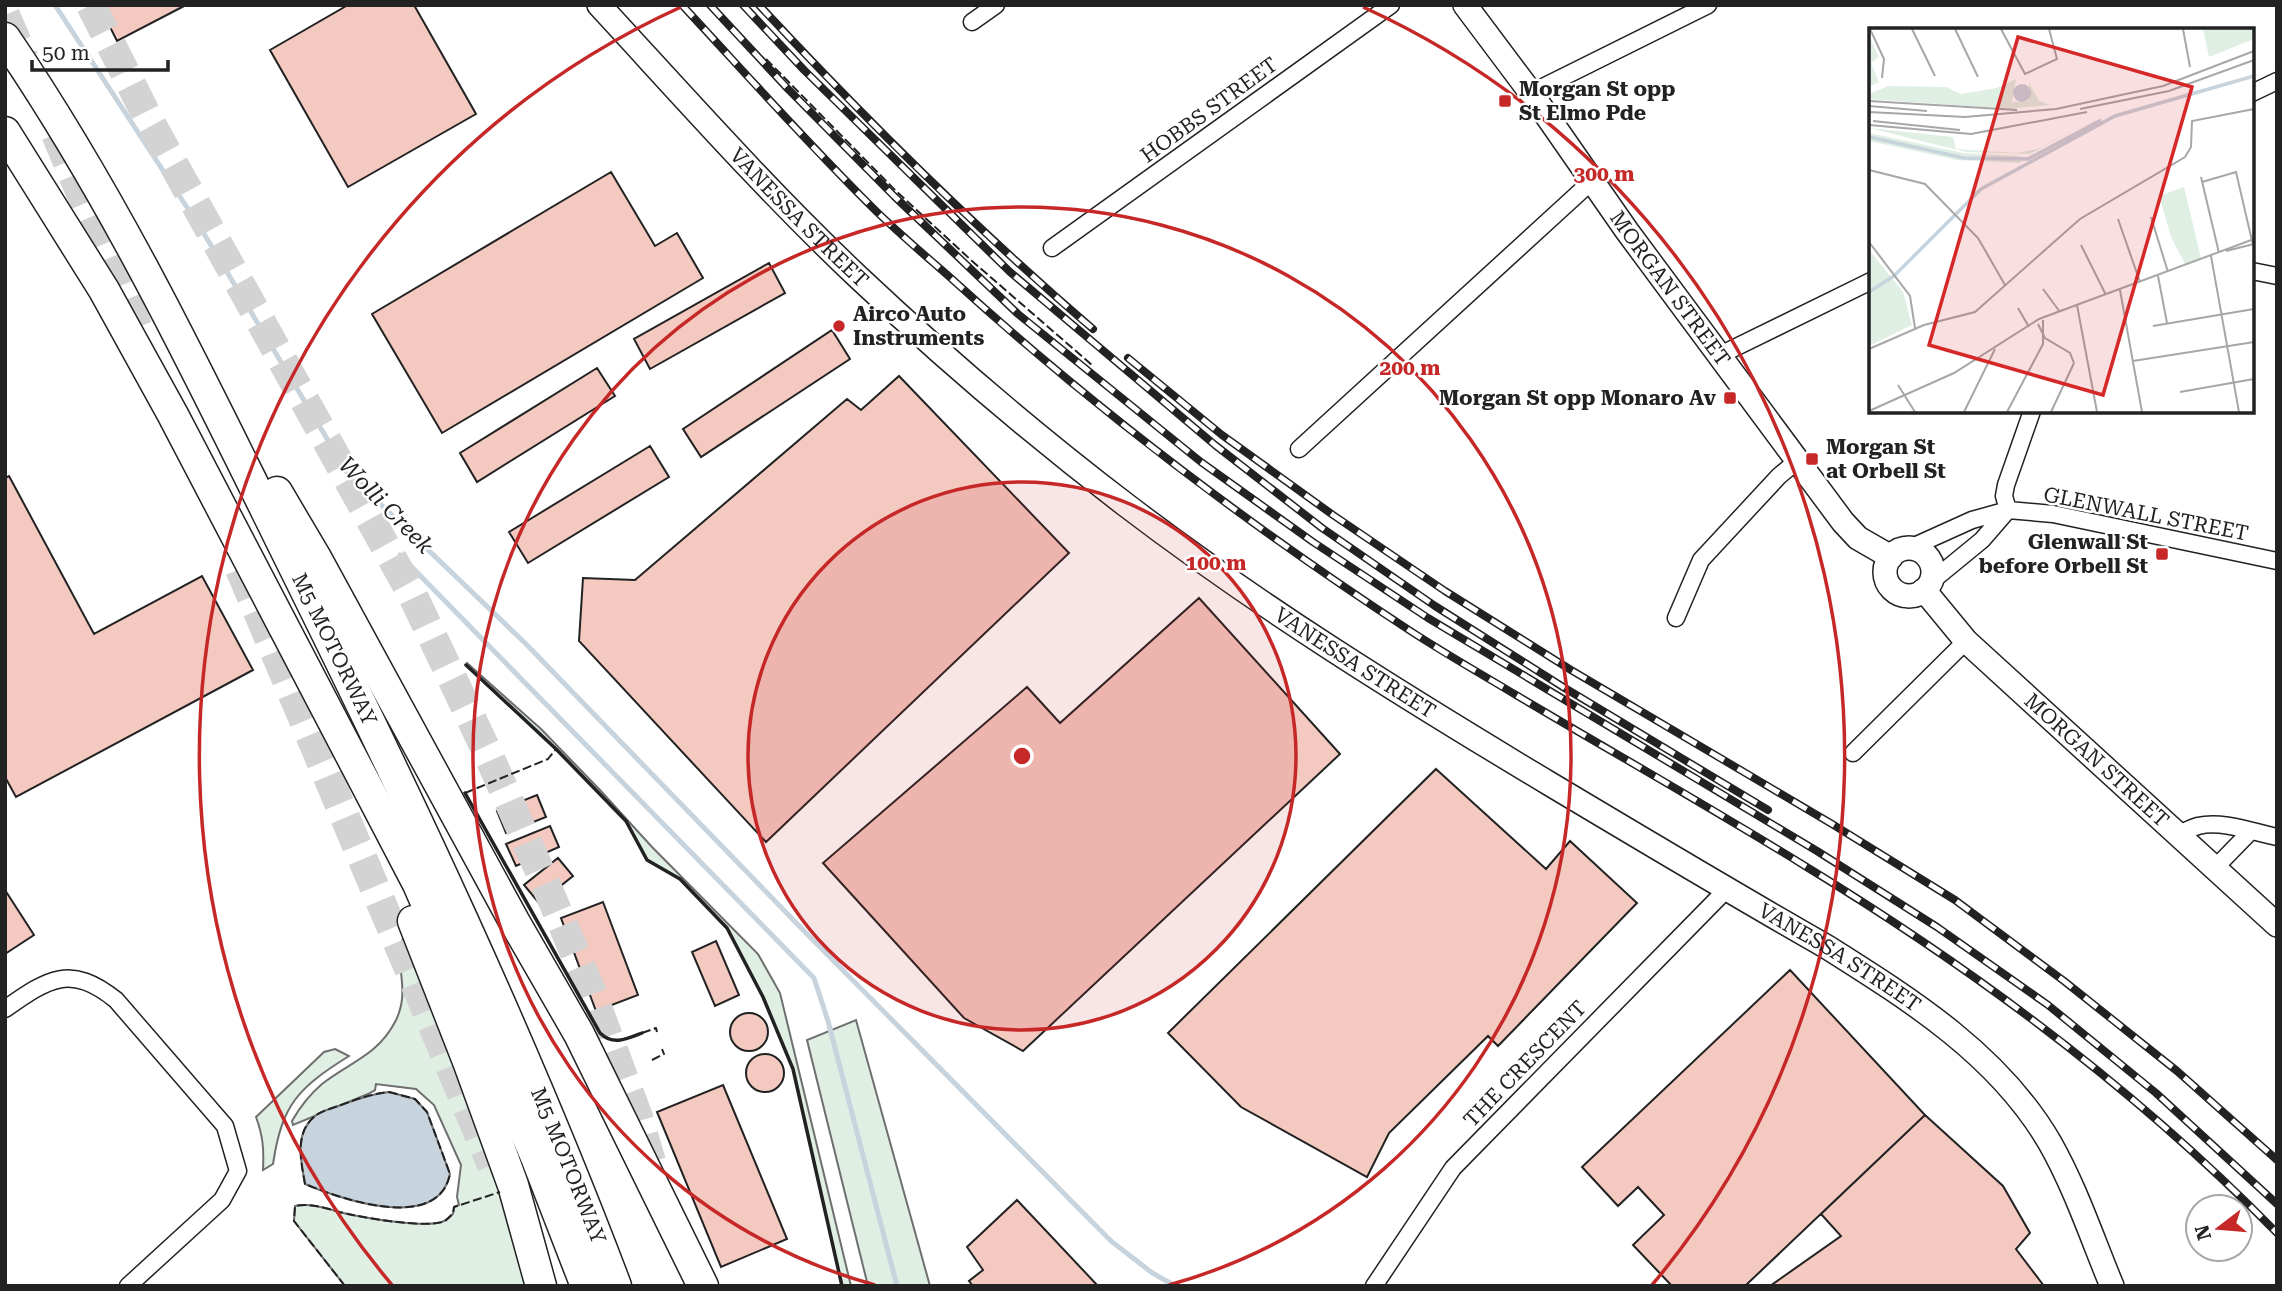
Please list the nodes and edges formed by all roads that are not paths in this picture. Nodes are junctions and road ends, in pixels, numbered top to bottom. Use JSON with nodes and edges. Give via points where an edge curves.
{"nodes":[{"id":1,"x":599,"y":5,"type":"edge"},
{"id":2,"x":996,"y":5,"type":"edge"},
{"id":3,"x":1391,"y":5,"type":"edge"},
{"id":4,"x":1465,"y":5,"type":"edge"},
{"id":5,"x":1708,"y":5,"type":"edge"},
{"id":6,"x":972,"y":22,"type":"dead end"},
{"id":7,"x":5,"y":38,"type":"tunnel mouth"},
{"id":8,"x":2277,"y":81,"type":"edge"},
{"id":9,"x":2254,"y":92,"type":"edge"},
{"id":10,"x":1531,"y":93,"type":"junction"},
{"id":11,"x":5,"y":132,"type":"edge"},
{"id":12,"x":1593,"y":180,"type":"junction"},
{"id":13,"x":1052,"y":248,"type":"dead end"},
{"id":14,"x":2254,"y":271,"type":"edge"},
{"id":15,"x":2277,"y":276,"type":"edge"},
{"id":16,"x":1869,"y":282,"type":"edge"},
{"id":17,"x":160,"y":296,"type":"junction"},
{"id":18,"x":1718,"y":356,"type":"junction"},
{"id":19,"x":2031,"y":413,"type":"edge"},
{"id":20,"x":1299,"y":449,"type":"dead end"},
{"id":21,"x":1797,"y":461,"type":"junction"},
{"id":22,"x":2008,"y":510,"type":"junction"},
{"id":23,"x":1900,"y":552,"type":"junction"},
{"id":24,"x":2277,"y":561,"type":"edge"},
{"id":25,"x":254,"y":573,"type":"junction"},
{"id":26,"x":1928,"y":586,"type":"junction"},
{"id":27,"x":1676,"y":618,"type":"dead end"},
{"id":28,"x":1966,"y":642,"type":"junction"},
{"id":29,"x":1853,"y":753,"type":"dead end"},
{"id":30,"x":2250,"y":832,"type":"junction"},
{"id":31,"x":2177,"y":835,"type":"junction"},
{"id":32,"x":2277,"y":837,"type":"edge"},
{"id":33,"x":2214,"y":869,"type":"junction"},
{"id":34,"x":1727,"y":889,"type":"junction"},
{"id":35,"x":2277,"y":925,"type":"edge"},
{"id":36,"x":5,"y":1009,"type":"edge"},
{"id":37,"x":128,"y":1286,"type":"edge"},
{"id":38,"x":541,"y":1286,"type":"edge"},
{"id":39,"x":586,"y":1286,"type":"edge"},
{"id":40,"x":617,"y":1286,"type":"edge"},
{"id":41,"x":703,"y":1286,"type":"edge"},
{"id":42,"x":1374,"y":1286,"type":"edge"},
{"id":43,"x":2112,"y":1286,"type":"edge"}],
"edges":[{"from":1,"to":34,"type":"main road","name":"VANESSA STREET","via":[[858,277],[998,401],[1125,504],[1276,614],[1410,700]]},
{"from":2,"to":6,"type":"street"},
{"from":3,"to":13,"type":"street","name":"HOBBS STREET"},
{"from":4,"to":10,"type":"main road","name":"MORGAN STREET"},
{"from":5,"to":10,"type":"street"},
{"from":7,"to":17,"type":"highway","name":"M5 MOTORWAY","via":[[74,145]]},
{"from":8,"to":9,"type":"street"},
{"from":10,"to":12,"type":"main road","name":"MORGAN STREET"},
{"from":11,"to":25,"type":"highway","name":"M5 MOTORWAY","via":[[104,290]]},
{"from":12,"to":18,"type":"main road","name":"MORGAN STREET"},
{"from":12,"to":20,"type":"street"},
{"from":14,"to":15,"type":"street"},
{"from":16,"to":18,"type":"street"},
{"from":17,"to":40,"type":"highway","name":"M5 MOTORWAY","via":[[430,849],[511,1026]]},
{"from":17,"to":41,"type":"highway","via":[[316,558],[579,1034]]},
{"from":18,"to":21,"type":"main road","name":"MORGAN STREET"},
{"from":19,"to":22,"type":"street","via":[[2006,485]]},
{"from":21,"to":23,"type":"main road","name":"MORGAN STREET","via":[[1858,538]]},
{"from":21,"to":27,"type":"street","via":[[1701,560]]},
{"from":22,"to":23,"type":"street","via":[[1972,520]]},
{"from":22,"to":24,"type":"street","name":"GLENWALL STREET","via":[[2053,514]]},
{"from":22,"to":26,"type":"street","via":[[1982,540]]},
{"from":23,"to":26,"type":"main road","via":[[1923,552],[1929,558],[1933,573]]},
{"from":23,"to":26,"type":"main road","via":[[1886,564],[1891,587],[1913,596]]},
{"from":25,"to":38,"type":"highway","via":[[398,884],[508,1173]]},
{"from":25,"to":39,"type":"highway","name":"M5 MOTORWAY","via":[[418,884],[536,1157]]},
{"from":26,"to":28,"type":"main road","name":"MORGAN STREET"},
{"from":28,"to":29,"type":"street"},
{"from":28,"to":31,"type":"main road","name":"MORGAN STREET"},
{"from":30,"to":31,"type":"street","via":[[2208,824]]},
{"from":30,"to":32,"type":"street"},
{"from":30,"to":33,"type":"street"},
{"from":31,"to":33,"type":"main road","name":"MORGAN STREET"},
{"from":33,"to":35,"type":"main road","name":"MORGAN STREET"},
{"from":34,"to":42,"type":"street","name":"THE CRESCENT","via":[[1453,1168]]},
{"from":34,"to":43,"type":"main road","name":"VANESSA STREET","via":[[1878,979],[1964,1040],[2016,1095],[2049,1141],[2075,1190]]},
{"from":36,"to":37,"type":"street","via":[[33,989],[60,979],[72,977],[101,988],[225,1126],[238,1171],[222,1200]]}]}
